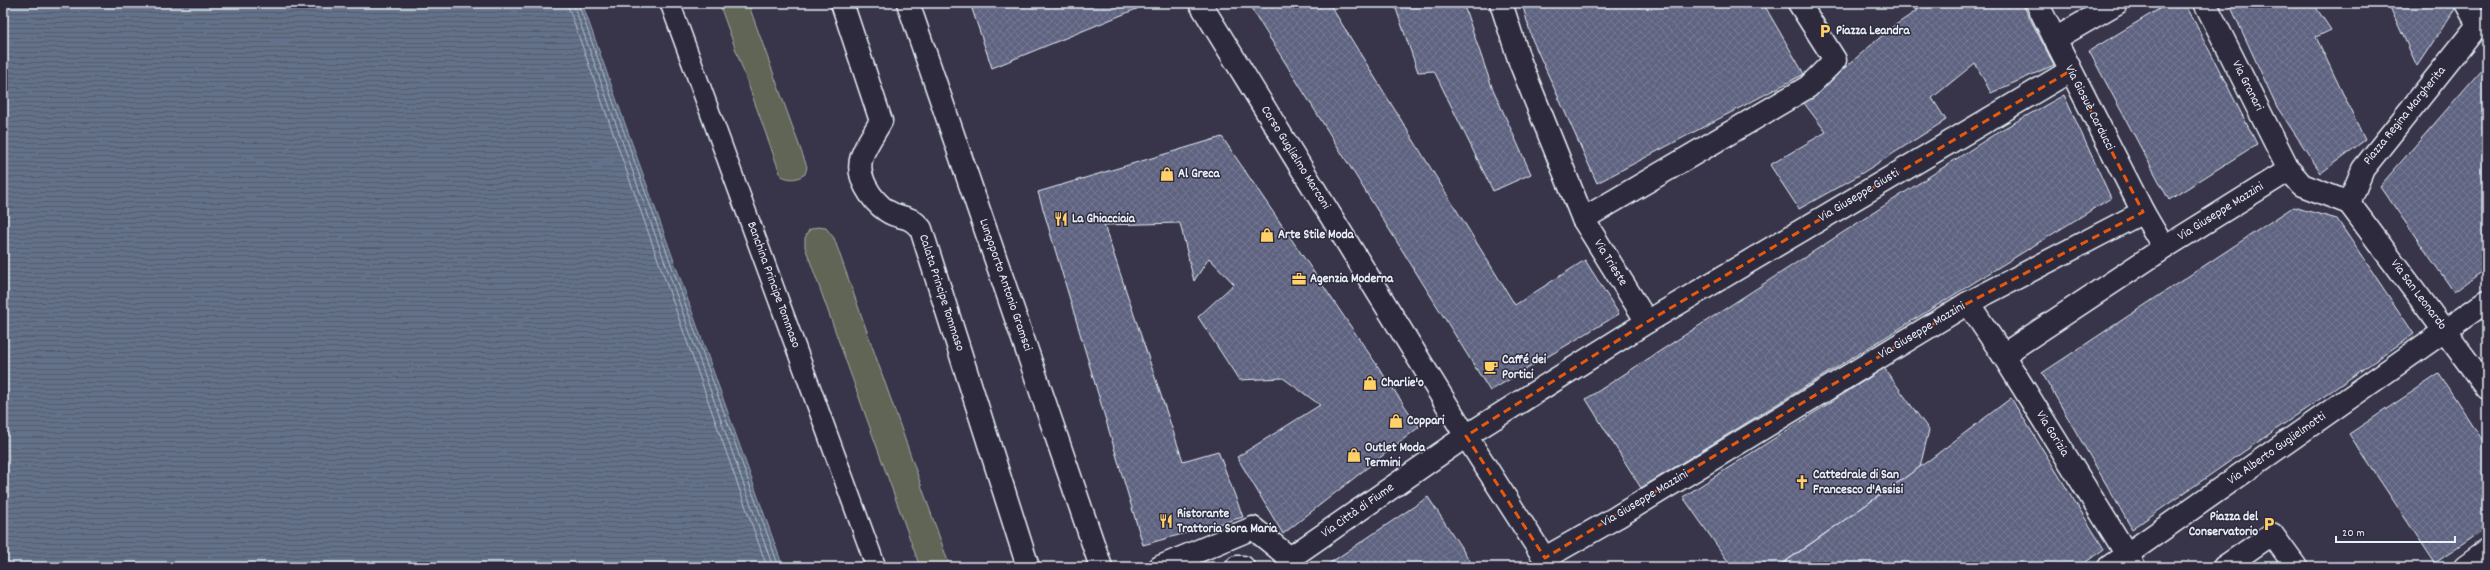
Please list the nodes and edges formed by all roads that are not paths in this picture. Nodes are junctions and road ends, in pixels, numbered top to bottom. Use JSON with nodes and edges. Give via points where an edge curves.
{"nodes":[{"id":1,"x":670,"y":3,"type":"edge"},
{"id":2,"x":842,"y":3,"type":"edge"},
{"id":3,"x":908,"y":3,"type":"edge"},
{"id":4,"x":1200,"y":3,"type":"edge"},
{"id":5,"x":1501,"y":3,"type":"edge"},
{"id":6,"x":1799,"y":3,"type":"edge"},
{"id":7,"x":2036,"y":3,"type":"edge"},
{"id":8,"x":2117,"y":3,"type":"edge"},
{"id":9,"x":2205,"y":3,"type":"edge"},
{"id":10,"x":2466,"y":3,"type":"edge"},
{"id":11,"x":2484,"y":27,"type":"edge"},
{"id":12,"x":2055,"y":40,"type":"junction"},
{"id":13,"x":2070,"y":71,"type":"junction"},
{"id":14,"x":2289,"y":170,"type":"junction"},
{"id":15,"x":2349,"y":203,"type":"junction"},
{"id":16,"x":2143,"y":212,"type":"junction"},
{"id":17,"x":1583,"y":219,"type":"junction"},
{"id":18,"x":2164,"y":248,"type":"junction"},
{"id":19,"x":2487,"y":301,"type":"edge"},
{"id":20,"x":1968,"y":303,"type":"junction"},
{"id":21,"x":1647,"y":322,"type":"junction"},
{"id":22,"x":2446,"y":331,"type":"junction"},
{"id":23,"x":2003,"y":355,"type":"junction"},
{"id":24,"x":2487,"y":388,"type":"edge"},
{"id":25,"x":1466,"y":436,"type":"junction"},
{"id":26,"x":2487,"y":551,"type":"edge"},
{"id":27,"x":2131,"y":561,"type":"edge"},
{"id":28,"x":1294,"y":563,"type":"edge"},
{"id":29,"x":1548,"y":563,"type":"edge"},
{"id":30,"x":876,"y":567,"type":"edge"},
{"id":31,"x":1028,"y":567,"type":"edge"},
{"id":32,"x":1101,"y":567,"type":"edge"},
{"id":33,"x":1160,"y":567,"type":"edge"},
{"id":34,"x":1237,"y":567,"type":"edge"},
{"id":35,"x":1243,"y":567,"type":"edge"},
{"id":36,"x":2109,"y":567,"type":"edge"},
{"id":37,"x":2224,"y":567,"type":"edge"},
{"id":38,"x":2296,"y":567,"type":"edge"},
{"id":39,"x":2465,"y":567,"type":"edge"}],
"edges":[{"from":1,"to":30,"type":"lane","name":"Banchina Principe Tommaso"},
{"from":2,"to":31,"type":"street","name":"Calata Principe Tommaso","via":[[881,120],[862,156],[860,168],[869,193],[888,212],[914,220],[921,229]]},
{"from":3,"to":32,"type":"street","name":"Lungoporto Antonio Gramsci"},
{"from":4,"to":25,"type":"street","name":"Corso Guglielmo Marconi"},
{"from":5,"to":17,"type":"street","name":"Via Trieste","via":[[1520,62]]},
{"from":6,"to":17,"type":"street","via":[[1835,60],[1808,87]]},
{"from":7,"to":12,"type":"street","name":"Via Giosuè Carducci"},
{"from":8,"to":12,"type":"street"},
{"from":9,"to":14,"type":"street","name":"Via Granari"},
{"from":10,"to":11,"type":"street"},
{"from":11,"to":15,"type":"street","name":"Piazza Regina Margherita","via":[[2362,169]]},
{"from":12,"to":13,"type":"street","name":"Via Giosuè Carducci"},
{"from":13,"to":16,"type":"street","name":"Via Giosuè Carducci"},
{"from":13,"to":21,"type":"street","name":"Via Giuseppe Giusti"},
{"from":14,"to":15,"type":"street","via":[[2302,185]]},
{"from":14,"to":18,"type":"street","name":"Via Giuseppe Mazzini"},
{"from":15,"to":22,"type":"street","name":"Via San Leonardo"},
{"from":16,"to":18,"type":"street","name":"Via Giuseppe Mazzini"},
{"from":16,"to":20,"type":"street","name":"Via Giuseppe Mazzini"},
{"from":17,"to":21,"type":"street","name":"Via Trieste"},
{"from":18,"to":23,"type":"street"},
{"from":19,"to":22,"type":"street"},
{"from":20,"to":23,"type":"street","name":"Via Gorizia"},
{"from":20,"to":29,"type":"street","name":"Via Giuseppe Mazzini","via":[[1617,517]]},
{"from":21,"to":25,"type":"street"},
{"from":22,"to":24,"type":"street","name":"Via San Leonardo"},
{"from":22,"to":27,"type":"street","name":"Via Alberto Guglielmotti"},
{"from":23,"to":27,"type":"street","name":"Via Gorizia"},
{"from":25,"to":28,"type":"street","name":"Via Città di Fiume"},
{"from":25,"to":29,"type":"street","name":"Corso Guglielmo Marconi"},
{"from":26,"to":39,"type":"street"},
{"from":27,"to":36,"type":"street","name":"Via Alberto Guglielmotti"},
{"from":28,"to":33,"type":"street","via":[[1253,528]]},
{"from":34,"to":35,"type":"street"},
{"from":37,"to":38,"type":"street","via":[[2272,534]]}]}
